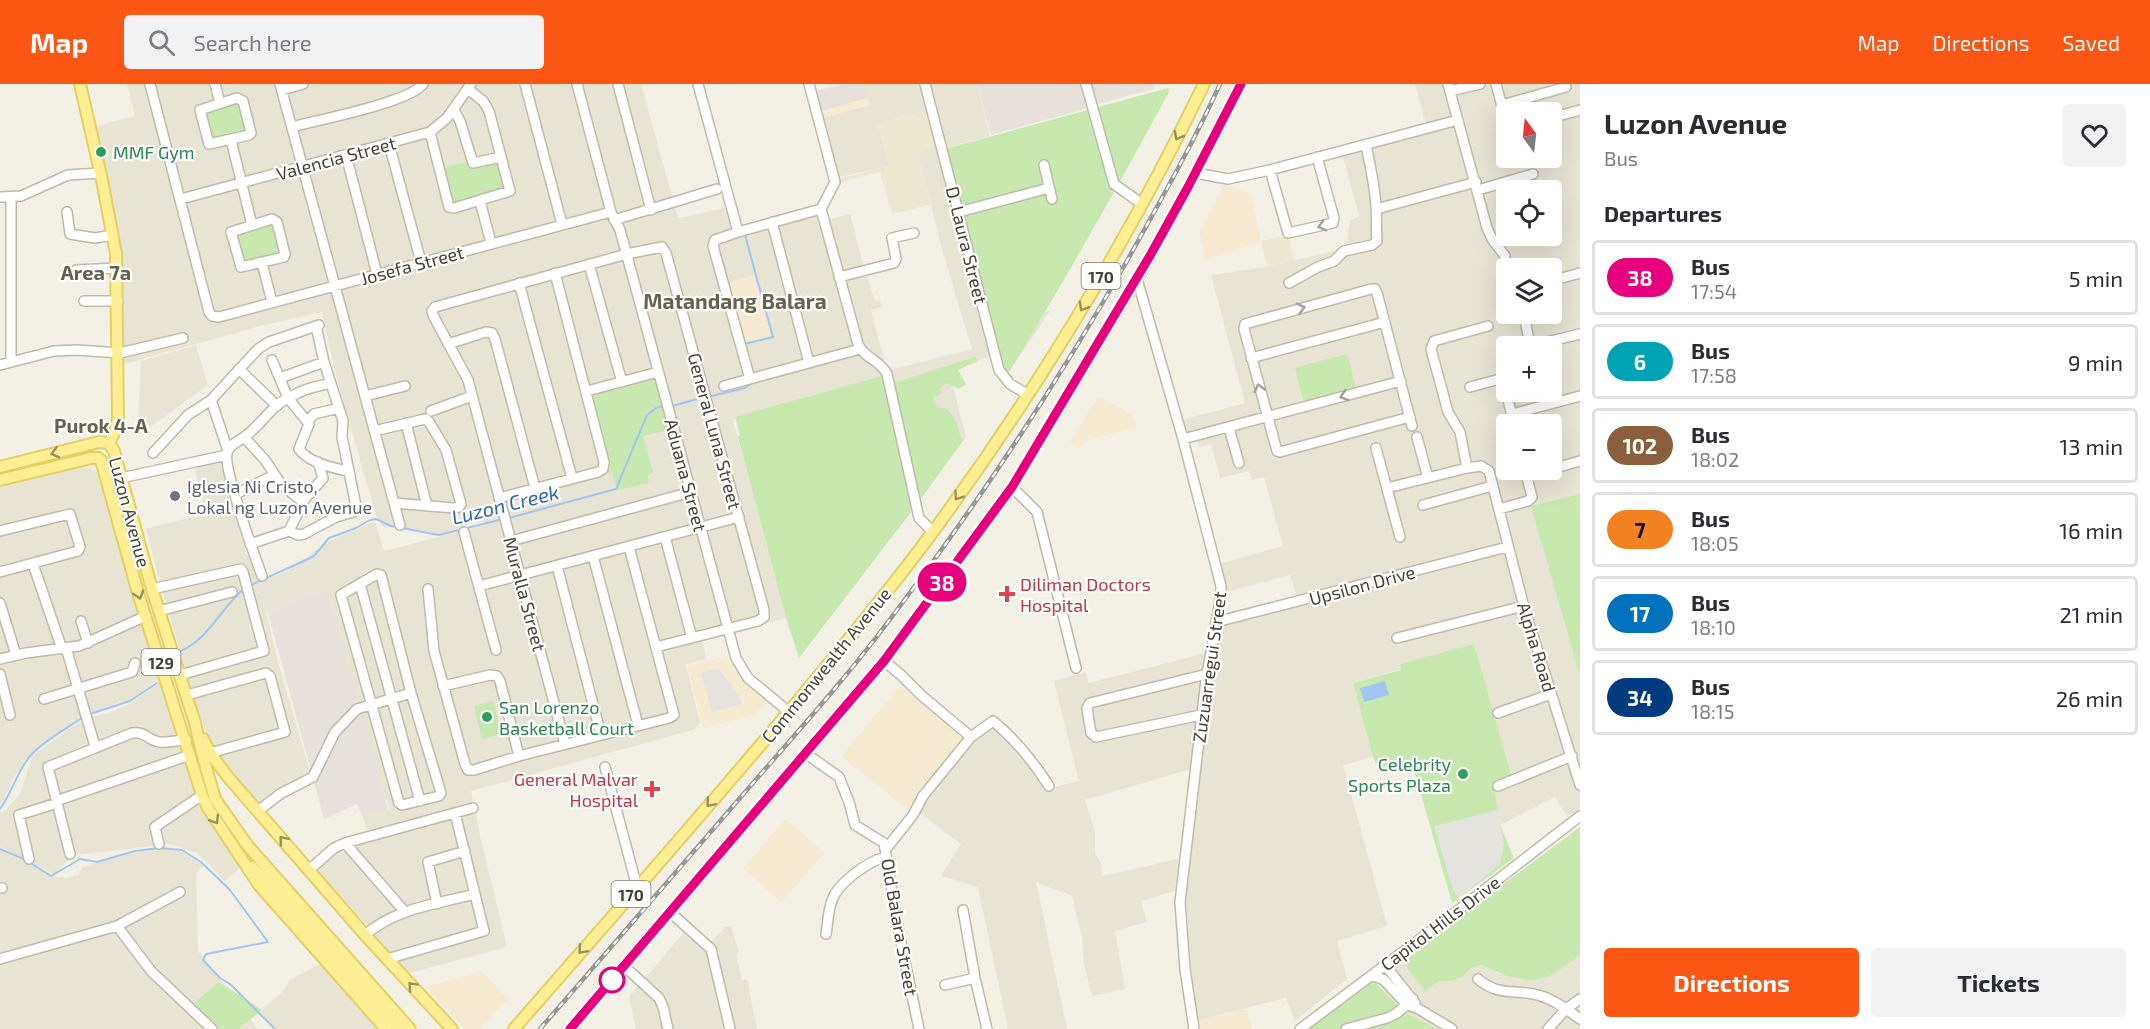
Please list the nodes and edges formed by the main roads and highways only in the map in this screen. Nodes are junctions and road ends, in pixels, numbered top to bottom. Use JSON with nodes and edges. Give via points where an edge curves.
{"nodes":[{"id":1,"x":80,"y":84,"type":"edge"},
{"id":2,"x":1204,"y":84,"type":"edge"},
{"id":3,"x":1241,"y":84,"type":"edge"},
{"id":4,"x":109,"y":443,"type":"junction"},
{"id":5,"x":0,"y":467,"type":"edge"},
{"id":6,"x":0,"y":480,"type":"edge"},
{"id":7,"x":195,"y":723,"type":"junction"},
{"id":8,"x":241,"y":855,"type":"junction"},
{"id":9,"x":374,"y":995,"type":"junction"},
{"id":10,"x":386,"y":1029,"type":"edge"},
{"id":11,"x":399,"y":1029,"type":"edge"},
{"id":12,"x":410,"y":1029,"type":"edge"},
{"id":13,"x":452,"y":1029,"type":"edge"},
{"id":14,"x":514,"y":1029,"type":"edge"},
{"id":15,"x":570,"y":1029,"type":"edge"}],
"edges":[{"from":1,"to":4,"type":"main road","name":"Luzon Avenue","via":[[117,268],[118,418]]},
{"from":2,"to":14,"type":"main road","name":"Commonwealth Avenue","number":"170","one_way":true,"via":[[1077,318],[933,532],[789,712]]},
{"from":3,"to":15,"type":"main road","number":"170","via":[[1137,279],[1012,487],[884,661]]},
{"from":4,"to":5,"type":"main road","one_way":true,"via":[[99,442]]},
{"from":4,"to":7,"type":"main road","name":"Luzon Avenue","number":"129"},
{"from":6,"to":8,"type":"main road","name":"Luzon Avenue","number":"129","one_way":true,"via":[[99,459],[202,795]]},
{"from":7,"to":9,"type":"main road","name":"Luzon Avenue","number":"129","via":[[215,799],[248,846]]},
{"from":13,"to":7,"type":"main road","name":"Luzon Avenue","number":"129","one_way":true,"via":[[228,777]]},
{"from":8,"to":9,"type":"main road","name":"Luzon Avenue","number":"129"},
{"from":8,"to":10,"type":"main road","name":"Luzon Avenue","number":"129","via":[[259,885]]},
{"from":9,"to":11,"type":"main road","name":"Luzon Avenue","number":"129"},
{"from":9,"to":12,"type":"main road","name":"Luzon Avenue","number":"129"}]}
